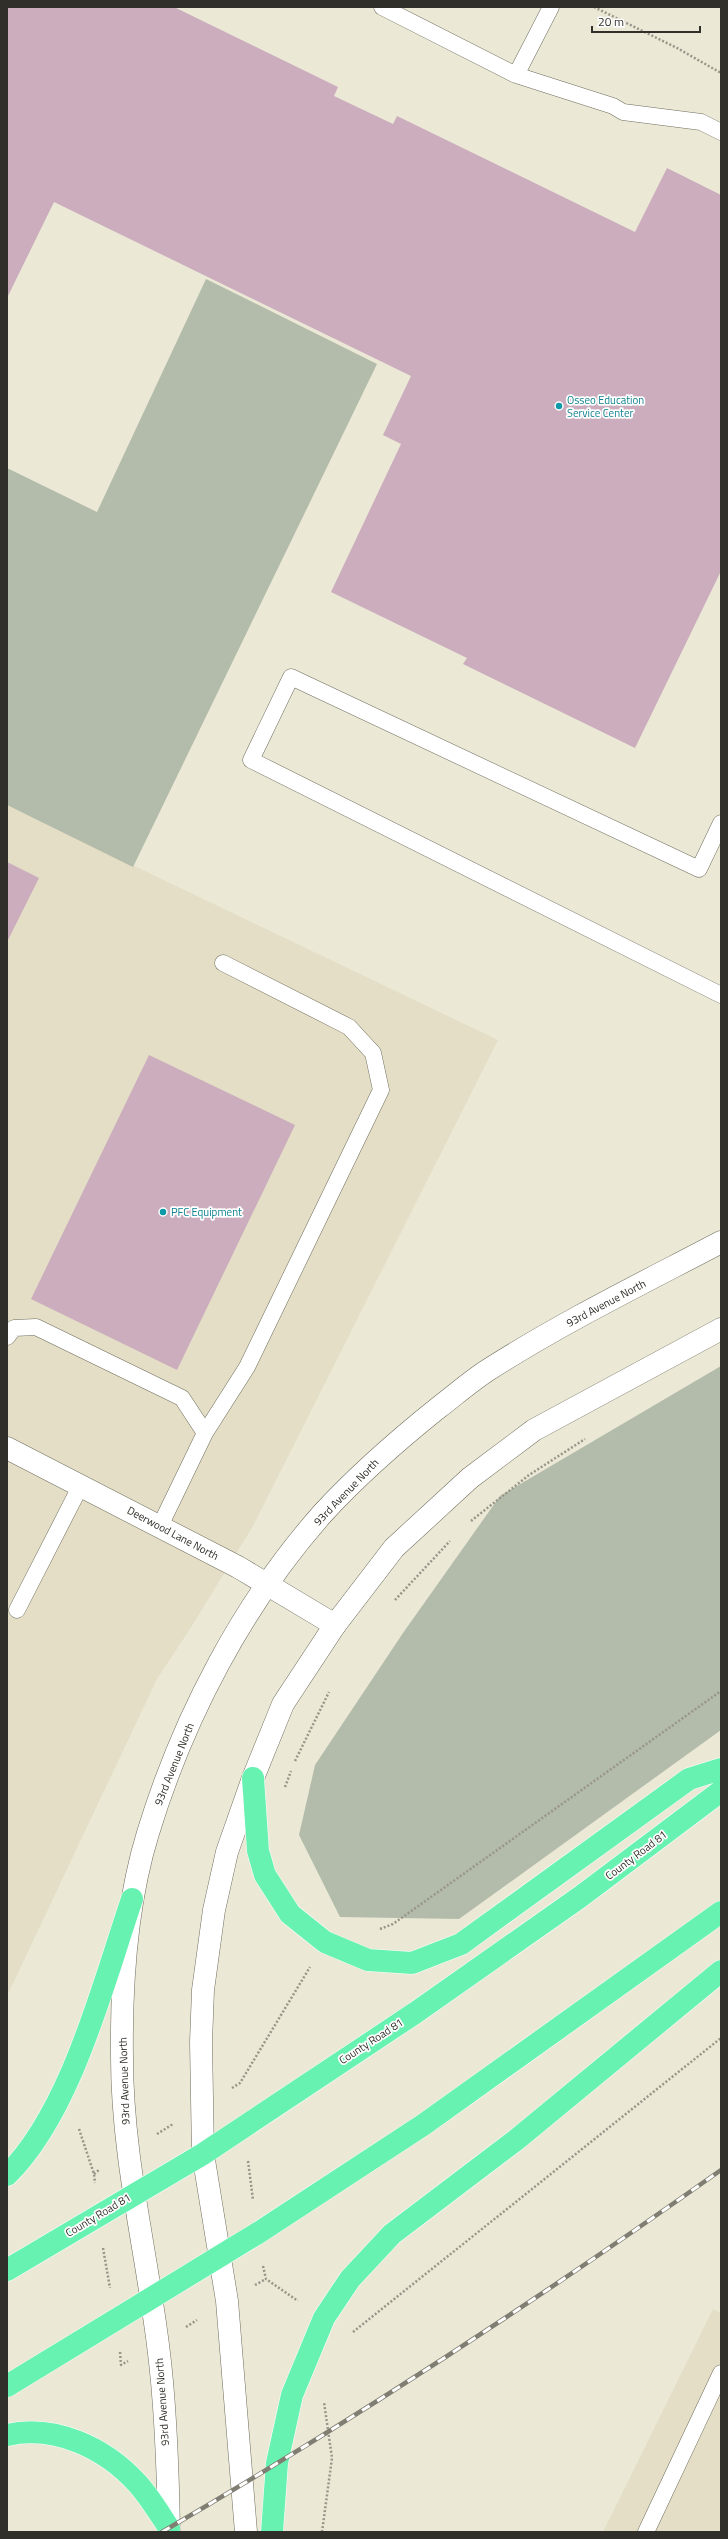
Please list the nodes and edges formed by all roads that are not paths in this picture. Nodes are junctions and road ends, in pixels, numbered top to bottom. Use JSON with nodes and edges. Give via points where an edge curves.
{"nodes":[{"id":1,"x":382,"y":7,"type":"edge"},
{"id":2,"x":551,"y":7,"type":"edge"},
{"id":3,"x":516,"y":75,"type":"junction"},
{"id":4,"x":721,"y":132,"type":"edge"},
{"id":5,"x":721,"y":823,"type":"edge"},
{"id":6,"x":223,"y":963,"type":"dead end"},
{"id":7,"x":721,"y":995,"type":"edge"},
{"id":8,"x":721,"y":1242,"type":"edge"},
{"id":9,"x":721,"y":1329,"type":"edge"},
{"id":10,"x":7,"y":1336,"type":"edge"},
{"id":11,"x":205,"y":1432,"type":"junction"},
{"id":12,"x":7,"y":1448,"type":"edge"},
{"id":13,"x":81,"y":1485,"type":"junction"},
{"id":14,"x":160,"y":1526,"type":"junction"},
{"id":15,"x":267,"y":1584,"type":"junction"},
{"id":16,"x":17,"y":1610,"type":"dead end"},
{"id":17,"x":335,"y":1625,"type":"junction"},
{"id":18,"x":721,"y":1769,"type":"edge"},
{"id":19,"x":253,"y":1778,"type":"junction"},
{"id":20,"x":721,"y":1791,"type":"edge"},
{"id":21,"x":132,"y":1899,"type":"junction"},
{"id":22,"x":721,"y":1912,"type":"edge"},
{"id":23,"x":721,"y":1971,"type":"edge"},
{"id":24,"x":203,"y":2154,"type":"junction"},
{"id":25,"x":7,"y":2175,"type":"edge"},
{"id":26,"x":134,"y":2194,"type":"junction"},
{"id":27,"x":220,"y":2256,"type":"junction"},
{"id":28,"x":7,"y":2270,"type":"edge"},
{"id":29,"x":150,"y":2299,"type":"junction"},
{"id":30,"x":721,"y":2373,"type":"edge"},
{"id":31,"x":7,"y":2386,"type":"edge"},
{"id":32,"x":7,"y":2435,"type":"edge"},
{"id":33,"x":169,"y":2530,"type":"edge"},
{"id":34,"x":246,"y":2532,"type":"edge"},
{"id":35,"x":272,"y":2532,"type":"edge"},
{"id":36,"x":646,"y":2532,"type":"edge"}],
"edges":[{"from":1,"to":3,"type":"lane"},
{"from":2,"to":3,"type":"lane"},
{"from":3,"to":4,"type":"lane","via":[[613,106],[623,112],[701,122]]},
{"from":5,"to":7,"type":"lane","via":[[699,869],[291,677],[251,760]]},
{"from":6,"to":11,"type":"lane","via":[[349,1027],[373,1053],[381,1090],[247,1367]]},
{"from":8,"to":15,"type":"street","name":"93rd Avenue North","via":[[574,1319],[485,1371],[397,1440],[323,1514]]},
{"from":9,"to":17,"type":"street","via":[[534,1430],[470,1478],[394,1548]]},
{"from":10,"to":11,"type":"lane","via":[[14,1328],[36,1327],[182,1398]]},
{"from":11,"to":14,"type":"lane"},
{"from":12,"to":13,"type":"street","name":"Deerwood Lane North"},
{"from":13,"to":14,"type":"street","name":"Deerwood Lane North"},
{"from":13,"to":16,"type":"lane"},
{"from":14,"to":15,"type":"street","name":"Deerwood Lane North"},
{"from":15,"to":17,"type":"street","name":"Deerwood Lane North"},
{"from":15,"to":21,"type":"street","name":"93rd Avenue North","via":[[220,1662],[180,1744],[147,1835]]},
{"from":17,"to":19,"type":"street","via":[[283,1704]]},
{"from":18,"to":19,"type":"highway","via":[[689,1779],[461,1944],[412,1963],[368,1960],[325,1942],[290,1914],[265,1875],[258,1851]]},
{"from":19,"to":24,"type":"street","via":[[227,1852],[214,1910],[203,1990]]},
{"from":20,"to":24,"type":"highway","name":"County Road 81","via":[[580,1898],[415,2013]]},
{"from":21,"to":25,"type":"highway","via":[[85,2035],[57,2105],[21,2161]]},
{"from":21,"to":26,"type":"street","name":"93rd Avenue North","via":[[123,1988],[122,2061],[128,2150]]},
{"from":22,"to":27,"type":"highway","via":[[422,2125]]},
{"from":23,"to":35,"type":"highway","via":[[516,2140],[392,2234],[350,2279],[324,2318],[292,2395],[277,2463]]},
{"from":24,"to":26,"type":"highway","name":"County Road 81"},
{"from":24,"to":27,"type":"street"},
{"from":26,"to":28,"type":"highway","name":"County Road 81"},
{"from":26,"to":29,"type":"street","name":"93rd Avenue North"},
{"from":27,"to":29,"type":"highway"},
{"from":27,"to":34,"type":"street","via":[[227,2302]]},
{"from":29,"to":31,"type":"highway"},
{"from":29,"to":33,"type":"street","name":"93rd Avenue North","via":[[158,2344]]},
{"from":30,"to":36,"type":"lane"},
{"from":32,"to":33,"type":"highway","via":[[19,2432],[55,2434],[108,2456],[137,2483]]}]}
